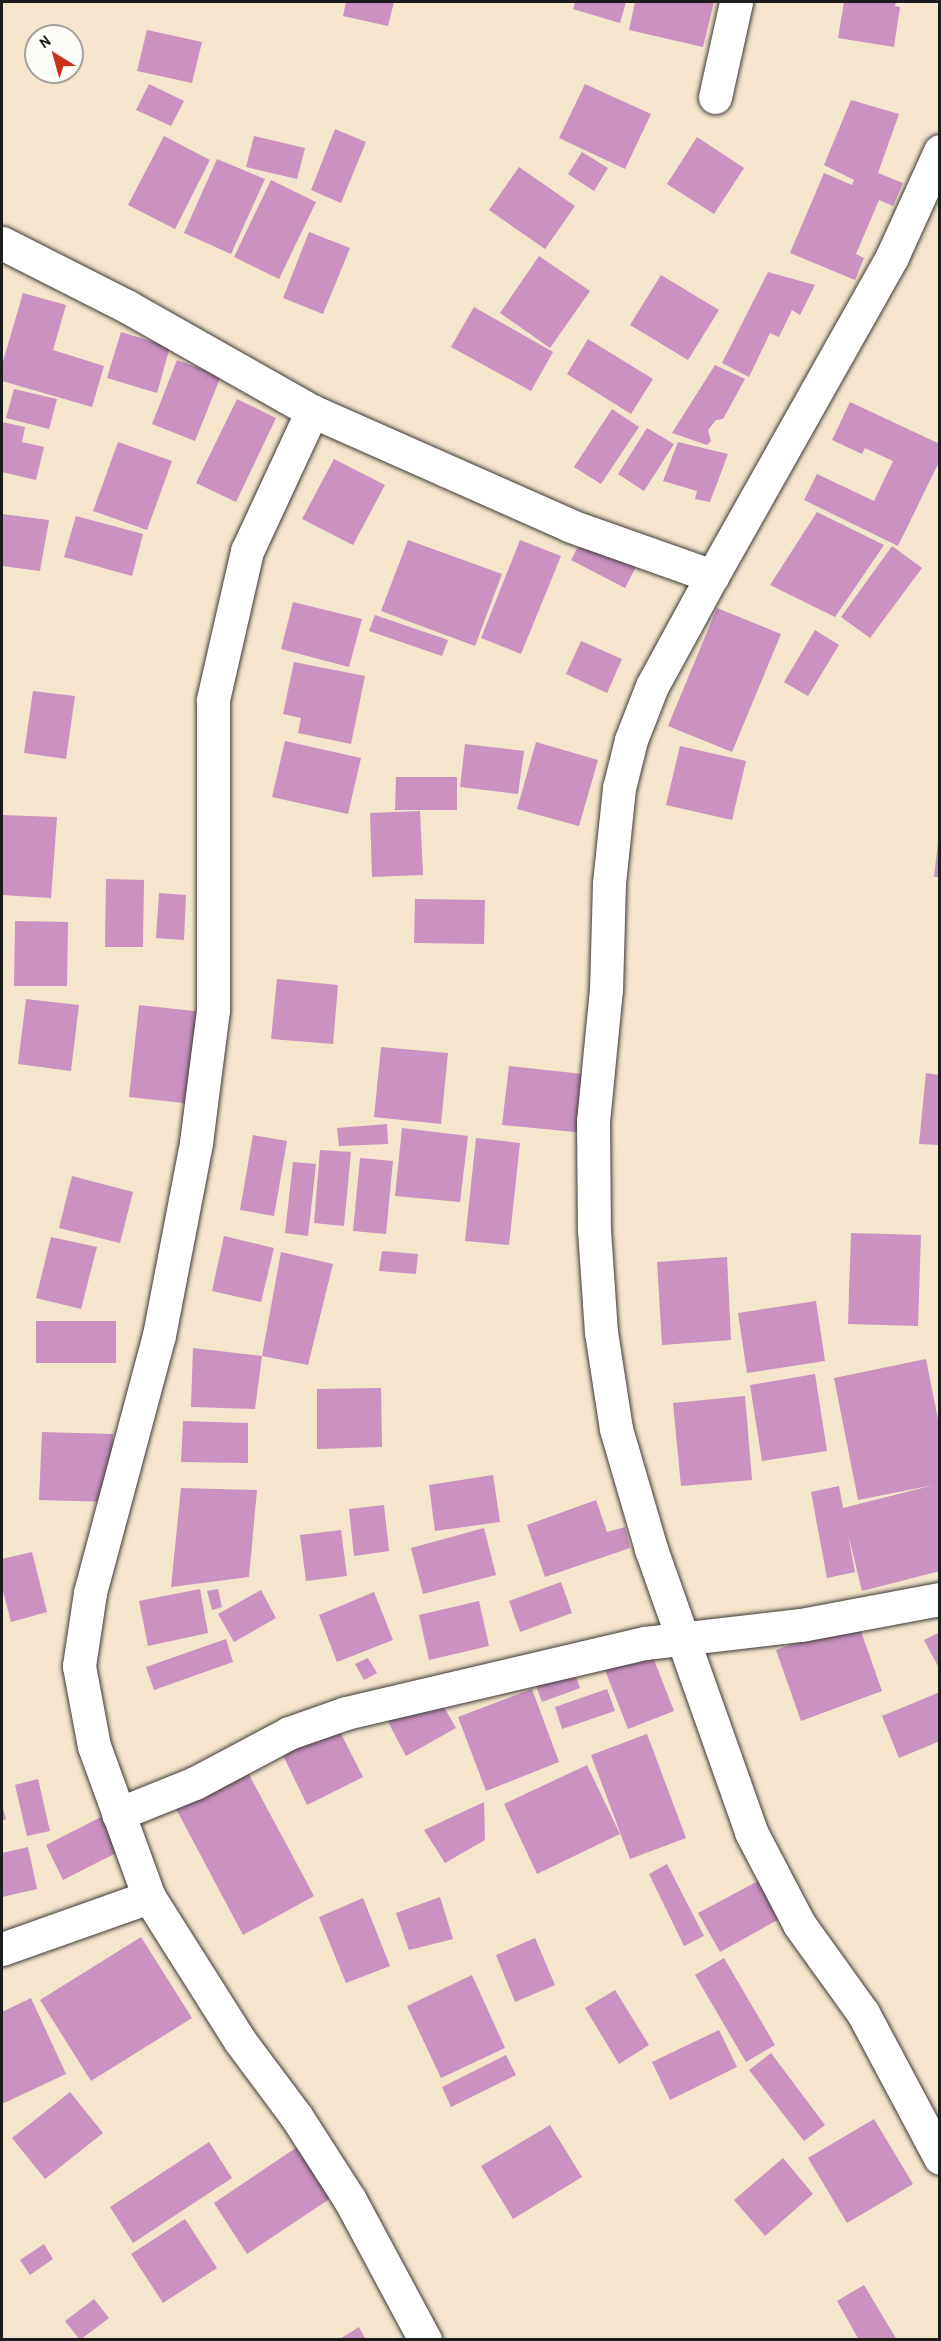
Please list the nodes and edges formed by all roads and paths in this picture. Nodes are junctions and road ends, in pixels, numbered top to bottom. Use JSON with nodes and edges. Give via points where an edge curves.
{"nodes":[{"id":1,"x":736,"y":2,"type":"edge"},
{"id":2,"x":715,"y":97,"type":"dead end"},
{"id":3,"x":939,"y":151,"type":"edge"},
{"id":4,"x":2,"y":243,"type":"edge"},
{"id":5,"x":312,"y":411,"type":"junction"},
{"id":6,"x":712,"y":576,"type":"junction"},
{"id":7,"x":939,"y":1599,"type":"edge"},
{"id":8,"x":682,"y":1637,"type":"junction"},
{"id":9,"x":118,"y":1814,"type":"junction"},
{"id":10,"x":149,"y":1897,"type":"junction"},
{"id":11,"x":2,"y":1949,"type":"edge"},
{"id":12,"x":939,"y":2158,"type":"edge"},
{"id":13,"x":425,"y":2340,"type":"edge"}],
"edges":[{"from":1,"to":2,"type":"street"},
{"from":3,"to":6,"type":"street","via":[[892,257]]},
{"from":4,"to":5,"type":"street","via":[[128,307]]},
{"from":5,"to":6,"type":"street","via":[[571,526]]},
{"from":5,"to":9,"type":"street","via":[[247,551],[213,700],[213,1010],[196,1143],[159,1335],[90,1593],[79,1666],[94,1746]]},
{"from":6,"to":8,"type":"street","via":[[652,686],[631,740],[619,788],[593,1121],[594,1230],[601,1332],[616,1429]]},
{"from":7,"to":8,"type":"street","via":[[801,1625]]},
{"from":8,"to":9,"type":"street","via":[[573,1658],[346,1713],[289,1733],[195,1783]]},
{"from":8,"to":12,"type":"street","via":[[752,1832],[800,1924],[862,2013]]},
{"from":9,"to":10,"type":"street"},
{"from":10,"to":11,"type":"street"},
{"from":10,"to":13,"type":"street","via":[[240,2042],[296,2116],[350,2200]]}]}
